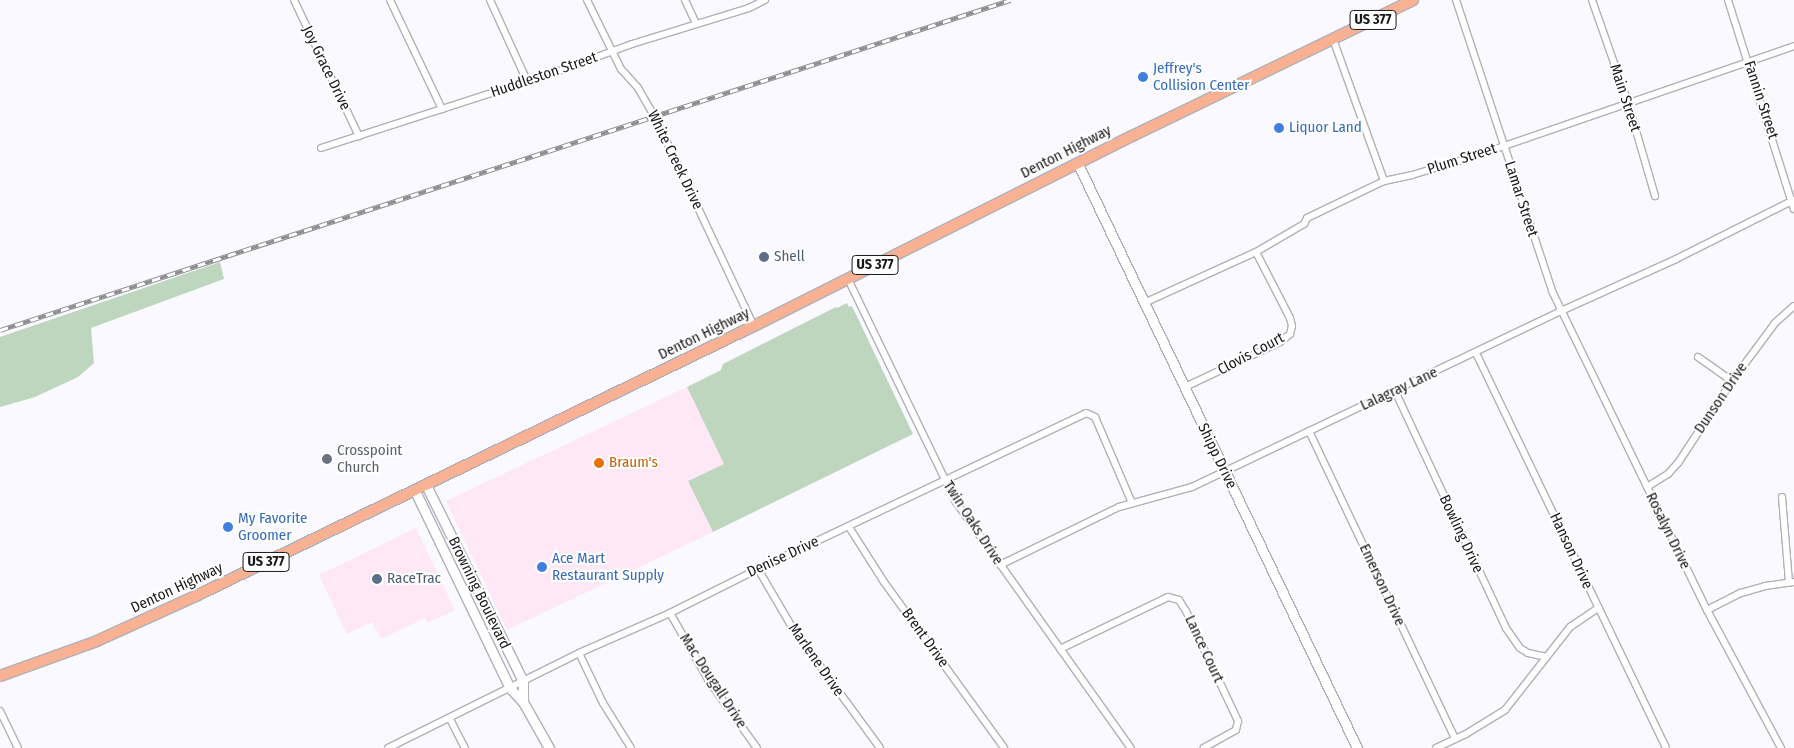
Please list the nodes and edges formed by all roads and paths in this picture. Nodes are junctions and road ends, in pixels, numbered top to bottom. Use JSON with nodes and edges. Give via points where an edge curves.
{"nodes":[{"id":1,"x":294,"y":0,"type":"edge"},
{"id":2,"x":390,"y":0,"type":"edge"},
{"id":3,"x":490,"y":0,"type":"edge"},
{"id":4,"x":587,"y":0,"type":"edge"},
{"id":5,"x":685,"y":0,"type":"edge"},
{"id":6,"x":765,"y":0,"type":"edge"},
{"id":7,"x":1413,"y":0,"type":"edge"},
{"id":8,"x":1456,"y":0,"type":"edge"},
{"id":9,"x":1592,"y":0,"type":"edge"},
{"id":10,"x":1728,"y":0,"type":"edge"},
{"id":11,"x":696,"y":24,"type":"junction"},
{"id":12,"x":1333,"y":39,"type":"junction"},
{"id":13,"x":1794,"y":46,"type":"edge"},
{"id":14,"x":612,"y":52,"type":"junction"},
{"id":15,"x":1749,"y":63,"type":"junction"},
{"id":16,"x":528,"y":81,"type":"junction"},
{"id":17,"x":1628,"y":103,"type":"junction"},
{"id":18,"x":442,"y":109,"type":"junction"},
{"id":19,"x":359,"y":136,"type":"junction"},
{"id":20,"x":1504,"y":145,"type":"junction"},
{"id":21,"x":321,"y":148,"type":"dead end"},
{"id":22,"x":1078,"y":164,"type":"junction"},
{"id":23,"x":1384,"y":181,"type":"junction"},
{"id":24,"x":1655,"y":196,"type":"dead end"},
{"id":25,"x":1793,"y":201,"type":"edge"},
{"id":26,"x":1794,"y":209,"type":"edge"},
{"id":27,"x":1256,"y":252,"type":"junction"},
{"id":28,"x":848,"y":279,"type":"junction"},
{"id":29,"x":1144,"y":303,"type":"junction"},
{"id":30,"x":1794,"y":306,"type":"edge"},
{"id":31,"x":1561,"y":311,"type":"junction"},
{"id":32,"x":754,"y":326,"type":"junction"},
{"id":33,"x":1476,"y":353,"type":"junction"},
{"id":34,"x":1698,"y":356,"type":"dead end"},
{"id":35,"x":1732,"y":381,"type":"junction"},
{"id":36,"x":1185,"y":387,"type":"junction"},
{"id":37,"x":1394,"y":391,"type":"junction"},
{"id":38,"x":1309,"y":431,"type":"junction"},
{"id":39,"x":1225,"y":472,"type":"junction"},
{"id":40,"x":945,"y":480,"type":"junction"},
{"id":41,"x":426,"y":485,"type":"junction"},
{"id":42,"x":1647,"y":487,"type":"junction"},
{"id":43,"x":415,"y":490,"type":"junction"},
{"id":44,"x":1782,"y":497,"type":"dead end"},
{"id":45,"x":1132,"y":503,"type":"junction"},
{"id":46,"x":849,"y":527,"type":"junction"},
{"id":47,"x":1000,"y":565,"type":"junction"},
{"id":48,"x":758,"y":569,"type":"junction"},
{"id":49,"x":470,"y":574,"type":"junction"},
{"id":50,"x":457,"y":581,"type":"junction"},
{"id":51,"x":1791,"y":582,"type":"edge"},
{"id":52,"x":1598,"y":608,"type":"junction"},
{"id":53,"x":1707,"y":610,"type":"junction"},
{"id":54,"x":670,"y":614,"type":"junction"},
{"id":55,"x":1060,"y":649,"type":"junction"},
{"id":56,"x":579,"y":653,"type":"junction"},
{"id":57,"x":1547,"y":656,"type":"junction"},
{"id":58,"x":0,"y":676,"type":"edge"},
{"id":59,"x":523,"y":681,"type":"junction"},
{"id":60,"x":510,"y":688,"type":"junction"},
{"id":61,"x":523,"y":702,"type":"junction"},
{"id":62,"x":0,"y":711,"type":"edge"},
{"id":63,"x":450,"y":718,"type":"junction"},
{"id":64,"x":1455,"y":739,"type":"junction"},
{"id":65,"x":18,"y":748,"type":"edge"},
{"id":66,"x":388,"y":748,"type":"edge"},
{"id":67,"x":465,"y":748,"type":"edge"},
{"id":68,"x":549,"y":748,"type":"edge"},
{"id":69,"x":631,"y":748,"type":"edge"},
{"id":70,"x":757,"y":748,"type":"edge"},
{"id":71,"x":880,"y":748,"type":"edge"},
{"id":72,"x":1004,"y":748,"type":"edge"},
{"id":73,"x":1131,"y":748,"type":"edge"},
{"id":74,"x":1204,"y":748,"type":"edge"},
{"id":75,"x":1357,"y":748,"type":"edge"},
{"id":76,"x":1436,"y":748,"type":"edge"},
{"id":77,"x":1666,"y":748,"type":"edge"},
{"id":78,"x":1781,"y":748,"type":"edge"}],
"edges":[{"from":1,"to":19,"type":"street","name":"Joy Grace Drive"},
{"from":2,"to":18,"type":"street"},
{"from":3,"to":16,"type":"street"},
{"from":4,"to":14,"type":"street","name":"White Creek Drive"},
{"from":5,"to":11,"type":"street"},
{"from":6,"to":11,"type":"street","name":"Huddleston Street"},
{"from":7,"to":12,"type":"main road","name":"Denton Highway","number":"US 377"},
{"from":8,"to":20,"type":"street","name":"Lamar Street"},
{"from":9,"to":17,"type":"street","name":"Main Street"},
{"from":10,"to":15,"type":"street","name":"Fannin Street"},
{"from":11,"to":14,"type":"street","name":"Huddleston Street"},
{"from":12,"to":22,"type":"main road","name":"Denton Highway","number":"US 377"},
{"from":12,"to":23,"type":"street"},
{"from":13,"to":15,"type":"street","name":"Plum Street"},
{"from":14,"to":16,"type":"street","name":"Huddleston Street"},
{"from":14,"to":32,"type":"street","name":"White Creek Drive","via":[[655,116]]},
{"from":15,"to":17,"type":"street","name":"Plum Street"},
{"from":15,"to":25,"type":"street","name":"Fannin Street"},
{"from":16,"to":18,"type":"street","name":"Huddleston Street"},
{"from":17,"to":20,"type":"street","name":"Plum Street"},
{"from":17,"to":24,"type":"street","name":"Main Street"},
{"from":18,"to":19,"type":"street","name":"Huddleston Street"},
{"from":19,"to":21,"type":"street","name":"Huddleston Street"},
{"from":20,"to":23,"type":"street","name":"Plum Street"},
{"from":20,"to":31,"type":"street","name":"Lamar Street"},
{"from":22,"to":28,"type":"main road","name":"Denton Highway","number":"US 377"},
{"from":22,"to":29,"type":"street","name":"Shipp Drive"},
{"from":23,"to":27,"type":"street","name":"Plum Street","via":[[1307,218],[1304,224]]},
{"from":25,"to":26,"type":"street","name":"Fannin Street"},
{"from":25,"to":31,"type":"street","name":"Lalagray Lane"},
{"from":27,"to":29,"type":"street","name":"Plum Street"},
{"from":27,"to":36,"type":"street","name":"Clovis Court","via":[[1290,318],[1290,334],[1280,342]]},
{"from":28,"to":32,"type":"main road","name":"Denton Highway","number":"US 377"},
{"from":28,"to":40,"type":"street","name":"Twin Oaks Drive"},
{"from":29,"to":36,"type":"street","name":"Shipp Drive"},
{"from":30,"to":35,"type":"street","name":"Dunson Drive","via":[[1775,323]]},
{"from":31,"to":33,"type":"street","name":"Lalagray Lane"},
{"from":31,"to":42,"type":"street","name":"Rosalyn Drive"},
{"from":32,"to":41,"type":"main road","name":"Denton Highway","number":"US 377"},
{"from":33,"to":37,"type":"street","name":"Lalagray Lane"},
{"from":33,"to":52,"type":"street","name":"Hanson Drive"},
{"from":34,"to":35,"type":"street"},
{"from":35,"to":42,"type":"street","name":"Dunson Drive","via":[[1678,463],[1668,474]]},
{"from":36,"to":39,"type":"street","name":"Shipp Drive"},
{"from":37,"to":38,"type":"street","name":"Lalagray Lane"},
{"from":37,"to":57,"type":"street","name":"Bowling Drive","via":[[1506,628],[1520,648],[1528,653]]},
{"from":38,"to":39,"type":"street","name":"Lalagray Lane"},
{"from":38,"to":64,"type":"street","name":"Emerson Drive"},
{"from":39,"to":45,"type":"street","name":"Lalagray Lane","via":[[1177,492]]},
{"from":39,"to":75,"type":"street","name":"Shipp Drive"},
{"from":40,"to":45,"type":"street","name":"Denise Drive","via":[[1086,413],[1095,418]]},
{"from":40,"to":46,"type":"street","name":"Denise Drive"},
{"from":40,"to":47,"type":"street","name":"Twin Oaks Drive","via":[[956,502]]},
{"from":41,"to":43,"type":"main road","name":"Denton Highway","number":"US 377"},
{"from":41,"to":49,"type":"street","name":"Browning Boulevard"},
{"from":42,"to":53,"type":"street","name":"Rosalyn Drive"},
{"from":43,"to":50,"type":"street","name":"Browning Boulevard"},
{"from":43,"to":58,"type":"main road","name":"Denton Highway","number":"US 377","via":[[124,630]]},
{"from":44,"to":51,"type":"street"},
{"from":45,"to":47,"type":"street","name":"Lalagray Lane"},
{"from":46,"to":48,"type":"street","name":"Denise Drive"},
{"from":46,"to":72,"type":"street","name":"Brent Drive","via":[[884,582]]},
{"from":47,"to":55,"type":"street","name":"Twin Oaks Drive"},
{"from":48,"to":54,"type":"street","name":"Denise Drive"},
{"from":48,"to":71,"type":"street","name":"Marlene Drive","via":[[793,630]]},
{"from":49,"to":50,"type":"street"},
{"from":49,"to":59,"type":"street","name":"Browning Boulevard"},
{"from":50,"to":60,"type":"street","name":"Browning Boulevard"},
{"from":51,"to":53,"type":"street","via":[[1741,593]]},
{"from":52,"to":57,"type":"street","via":[[1570,628]]},
{"from":52,"to":77,"type":"street","name":"Hanson Drive"},
{"from":53,"to":78,"type":"street","name":"Rosalyn Drive"},
{"from":54,"to":56,"type":"street","name":"Denise Drive"},
{"from":54,"to":70,"type":"street","name":"Mac Dougall Drive","via":[[710,681]]},
{"from":55,"to":73,"type":"street","name":"Twin Oaks Drive"},
{"from":55,"to":74,"type":"street","name":"Lance Court","via":[[1168,597],[1179,600],[1238,721],[1236,730]]},
{"from":56,"to":59,"type":"street","name":"Denise Drive"},
{"from":56,"to":69,"type":"street","via":[[603,703]]},
{"from":57,"to":64,"type":"street","via":[[1505,710]]},
{"from":59,"to":60,"type":"street","name":"Denise Drive"},
{"from":59,"to":61,"type":"street","name":"Browning Boulevard"},
{"from":60,"to":61,"type":"street","name":"Browning Boulevard"},
{"from":60,"to":63,"type":"street","name":"Denise Drive"},
{"from":61,"to":68,"type":"street","name":"Browning Boulevard"},
{"from":62,"to":65,"type":"street"},
{"from":63,"to":66,"type":"street","name":"Denise Drive"},
{"from":63,"to":67,"type":"street"},
{"from":64,"to":76,"type":"street"}]}
